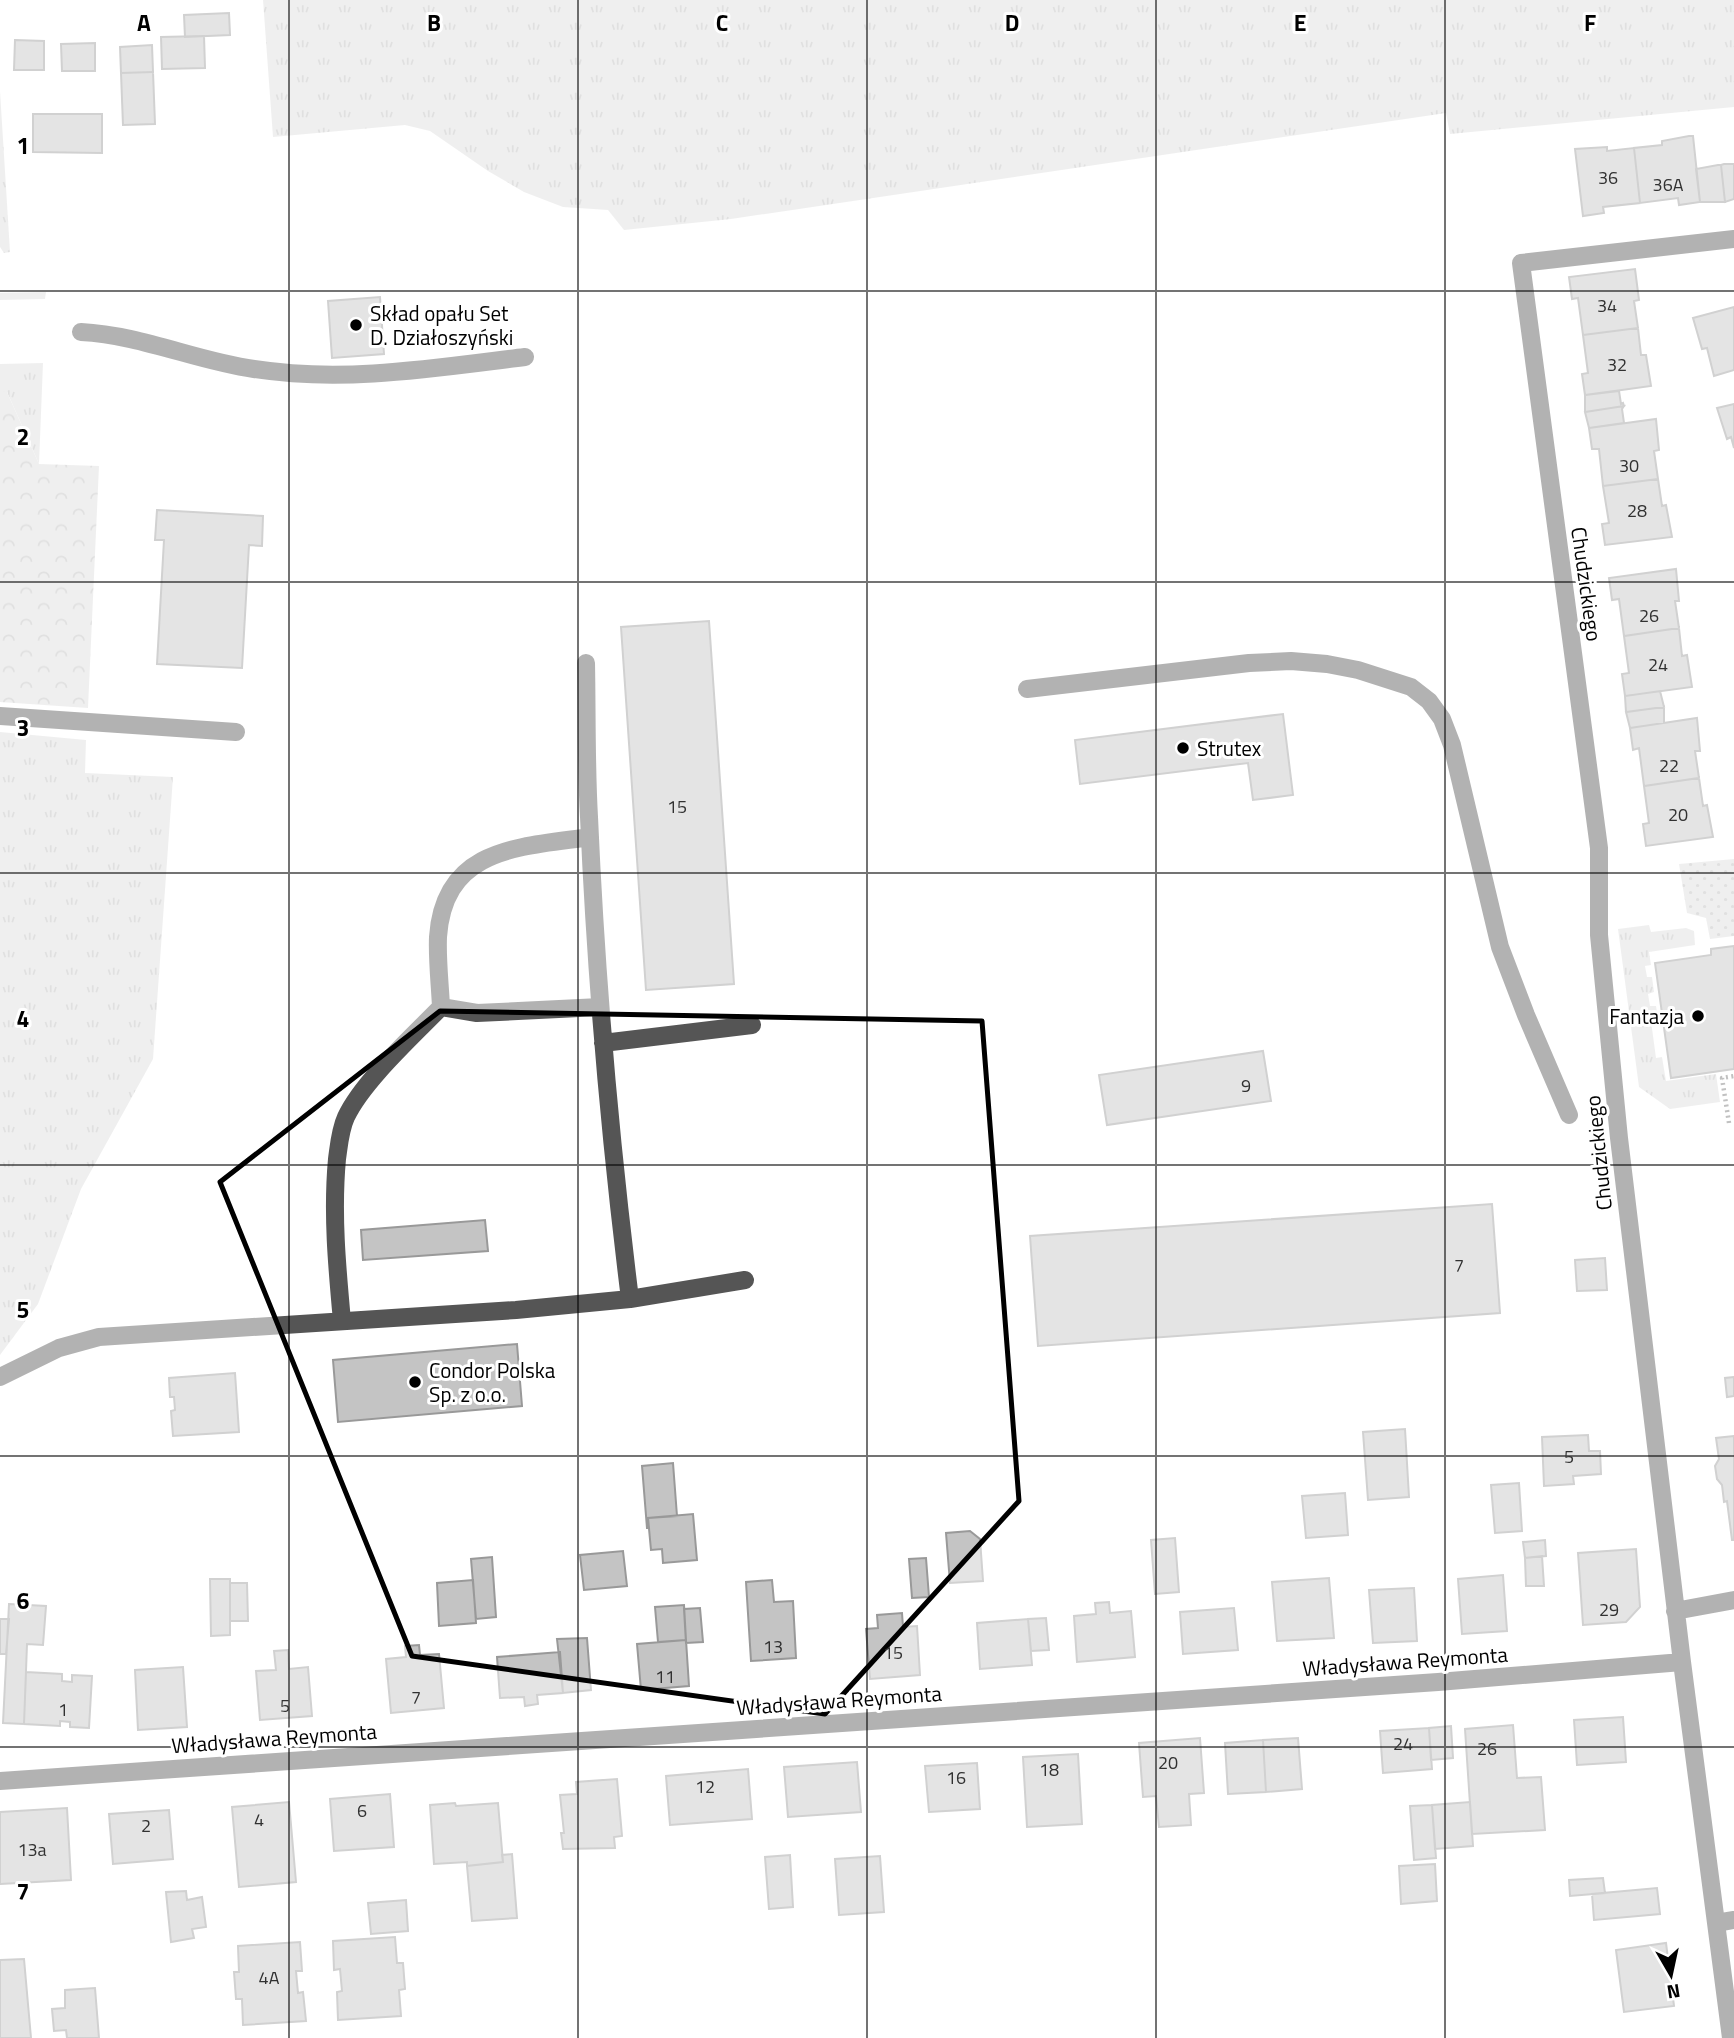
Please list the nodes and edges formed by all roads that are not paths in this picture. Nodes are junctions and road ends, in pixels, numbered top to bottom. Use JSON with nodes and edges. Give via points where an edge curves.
{"nodes":[{"id":1,"x":1734,"y":239,"type":"edge"},
{"id":2,"x":82,"y":332,"type":"dead end"},
{"id":3,"x":525,"y":357,"type":"dead end"},
{"id":4,"x":586,"y":663,"type":"dead end"},
{"id":5,"x":1027,"y":689,"type":"dead end"},
{"id":6,"x":0,"y":716,"type":"edge"},
{"id":7,"x":236,"y":732,"type":"dead end"},
{"id":8,"x":590,"y":837,"type":"junction"},
{"id":9,"x":441,"y":1007,"type":"junction"},
{"id":10,"x":600,"y":1007,"type":"junction"},
{"id":11,"x":752,"y":1025,"type":"dead end"},
{"id":12,"x":603,"y":1043,"type":"junction"},
{"id":13,"x":1569,"y":1115,"type":"dead end"},
{"id":14,"x":745,"y":1280,"type":"dead end"},
{"id":15,"x":630,"y":1299,"type":"junction"},
{"id":16,"x":342,"y":1321,"type":"junction"},
{"id":17,"x":0,"y":1377,"type":"edge"},
{"id":18,"x":1734,"y":1600,"type":"edge"},
{"id":19,"x":1675,"y":1612,"type":"junction"},
{"id":20,"x":1682,"y":1662,"type":"junction"},
{"id":21,"x":0,"y":1780,"type":"edge"},
{"id":22,"x":1734,"y":1920,"type":"edge"},
{"id":23,"x":1716,"y":1923,"type":"junction"},
{"id":24,"x":1731,"y":2038,"type":"edge"}],
"edges":[{"from":1,"to":19,"type":"street","name":"Chudzickiego","via":[[1521,263],[1600,848],[1599,935]]},
{"from":2,"to":3,"type":"street","via":[[251,369],[302,375],[397,373]]},
{"from":4,"to":8,"type":"street"},
{"from":5,"to":13,"type":"street","via":[[1291,661],[1358,670],[1411,687],[1429,701],[1452,745],[1500,947]]},
{"from":6,"to":7,"type":"street"},
{"from":8,"to":9,"type":"street","via":[[508,850],[478,862],[456,881],[440,921]]},
{"from":8,"to":10,"type":"street"},
{"from":9,"to":10,"type":"street","via":[[477,1013]]},
{"from":9,"to":16,"type":"street","via":[[383,1068],[352,1106],[344,1124],[334,1231]]},
{"from":10,"to":12,"type":"street"},
{"from":11,"to":12,"type":"street"},
{"from":12,"to":15,"type":"street"},
{"from":14,"to":15,"type":"street"},
{"from":15,"to":16,"type":"street"},
{"from":16,"to":17,"type":"street","via":[[99,1337],[59,1348]]},
{"from":18,"to":19,"type":"street"},
{"from":19,"to":20,"type":"street","name":"Chudzickiego"},
{"from":20,"to":21,"type":"street","name":"Władysława Reymonta"},
{"from":20,"to":23,"type":"street","name":"Chudzickiego"},
{"from":22,"to":23,"type":"street"},
{"from":23,"to":24,"type":"street","name":"Chudzickiego"}]}
